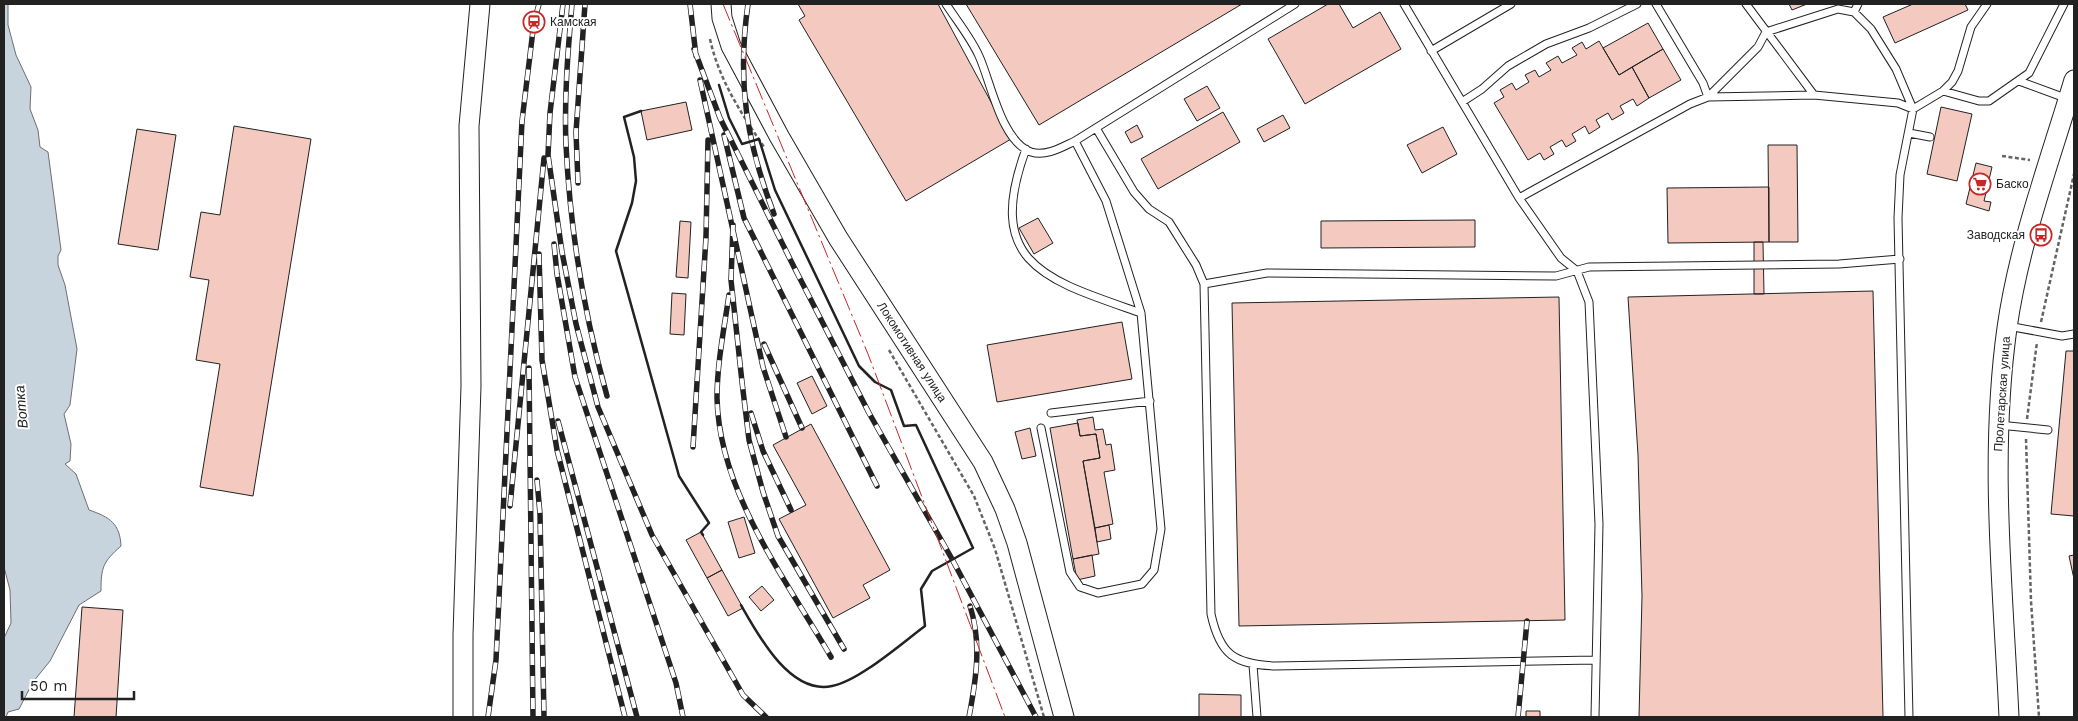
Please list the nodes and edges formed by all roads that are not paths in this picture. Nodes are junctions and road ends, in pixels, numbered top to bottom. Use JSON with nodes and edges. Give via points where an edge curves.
{"nodes":[{"id":1,"x":480,"y":4,"type":"edge"},
{"id":2,"x":721,"y":4,"type":"edge"},
{"id":3,"x":946,"y":4,"type":"edge"},
{"id":4,"x":1295,"y":4,"type":"edge"},
{"id":5,"x":1404,"y":4,"type":"edge"},
{"id":6,"x":1511,"y":4,"type":"edge"},
{"id":7,"x":1636,"y":4,"type":"edge"},
{"id":8,"x":1656,"y":4,"type":"edge"},
{"id":9,"x":1746,"y":4,"type":"edge"},
{"id":10,"x":1858,"y":4,"type":"edge"},
{"id":11,"x":1987,"y":4,"type":"edge"},
{"id":12,"x":2064,"y":4,"type":"edge"},
{"id":13,"x":1854,"y":12,"type":"junction"},
{"id":14,"x":1766,"y":32,"type":"junction"},
{"id":15,"x":1432,"y":51,"type":"junction"},
{"id":16,"x":2074,"y":80,"type":"edge"},
{"id":17,"x":2020,"y":81,"type":"junction"},
{"id":18,"x":1943,"y":91,"type":"junction"},
{"id":19,"x":1814,"y":95,"type":"junction"},
{"id":20,"x":1708,"y":97,"type":"junction"},
{"id":21,"x":2068,"y":99,"type":"junction"},
{"id":22,"x":1462,"y":102,"type":"junction"},
{"id":23,"x":1913,"y":109,"type":"junction"},
{"id":24,"x":1096,"y":128,"type":"junction"},
{"id":25,"x":1909,"y":133,"type":"junction"},
{"id":26,"x":1930,"y":137,"type":"dead end"},
{"id":27,"x":1075,"y":141,"type":"junction"},
{"id":28,"x":1026,"y":149,"type":"junction"},
{"id":29,"x":1518,"y":198,"type":"junction"},
{"id":30,"x":1900,"y":258,"type":"junction"},
{"id":31,"x":1577,"y":270,"type":"junction"},
{"id":32,"x":1204,"y":284,"type":"junction"},
{"id":33,"x":1141,"y":313,"type":"junction"},
{"id":34,"x":2008,"y":326,"type":"junction"},
{"id":35,"x":2074,"y":334,"type":"edge"},
{"id":36,"x":1150,"y":401,"type":"junction"},
{"id":37,"x":1051,"y":413,"type":"dead end"},
{"id":38,"x":1998,"y":425,"type":"junction"},
{"id":39,"x":1041,"y":428,"type":"dead end"},
{"id":40,"x":2048,"y":430,"type":"dead end"},
{"id":41,"x":1595,"y":660,"type":"junction"},
{"id":42,"x":1253,"y":665,"type":"junction"},
{"id":43,"x":463,"y":717,"type":"edge"},
{"id":44,"x":1064,"y":717,"type":"edge"},
{"id":45,"x":1257,"y":717,"type":"edge"},
{"id":46,"x":1595,"y":717,"type":"edge"},
{"id":47,"x":1909,"y":717,"type":"edge"},
{"id":48,"x":2009,"y":717,"type":"edge"}],
"edges":[{"from":1,"to":43,"type":"main road","via":[[469,126],[471,386]]},
{"from":2,"to":44,"type":"main road","name":"Локомотивная улица","via":[[731,46],[779,136],[838,238],[983,462],[998,493],[1017,542]]},
{"from":3,"to":28,"type":"lane","via":[[979,55],[1008,128],[1017,143]]},
{"from":4,"to":24,"type":"lane"},
{"from":5,"to":15,"type":"lane"},
{"from":6,"to":15,"type":"lane"},
{"from":7,"to":22,"type":"lane","via":[[1589,28],[1546,44],[1508,66]]},
{"from":8,"to":20,"type":"lane"},
{"from":9,"to":14,"type":"lane"},
{"from":10,"to":13,"type":"lane"},
{"from":11,"to":18,"type":"lane","via":[[1971,27],[1958,71]]},
{"from":12,"to":17,"type":"lane","via":[[2029,73]]},
{"from":13,"to":14,"type":"lane","via":[[1838,9]]},
{"from":13,"to":23,"type":"lane","via":[[1871,29],[1896,69]]},
{"from":14,"to":19,"type":"lane"},
{"from":14,"to":20,"type":"lane","via":[[1758,47]]},
{"from":15,"to":22,"type":"lane"},
{"from":16,"to":21,"type":"main road","name":"Пролетарская улица"},
{"from":17,"to":18,"type":"lane","via":[[1989,101]]},
{"from":17,"to":21,"type":"lane"},
{"from":18,"to":23,"type":"lane"},
{"from":19,"to":20,"type":"lane"},
{"from":19,"to":23,"type":"lane","via":[[1898,103]]},
{"from":20,"to":29,"type":"lane"},
{"from":21,"to":34,"type":"main road","name":"Пролетарская улица","via":[[2025,237]]},
{"from":22,"to":29,"type":"lane"},
{"from":23,"to":25,"type":"lane"},
{"from":24,"to":27,"type":"lane"},
{"from":24,"to":32,"type":"lane","via":[[1134,192],[1149,209],[1169,222]]},
{"from":25,"to":26,"type":"lane"},
{"from":25,"to":30,"type":"lane","via":[[1900,176]]},
{"from":27,"to":28,"type":"lane","via":[[1051,152],[1032,153]]},
{"from":27,"to":33,"type":"lane","via":[[1106,201]]},
{"from":28,"to":33,"type":"lane","via":[[1016,176],[1012,206],[1014,234],[1021,250],[1058,281]]},
{"from":29,"to":31,"type":"lane","via":[[1561,258]]},
{"from":30,"to":31,"type":"lane","via":[[1839,264]]},
{"from":30,"to":47,"type":"lane"},
{"from":31,"to":32,"type":"lane","via":[[1556,276],[1267,273]]},
{"from":31,"to":41,"type":"lane","via":[[1590,302],[1596,418],[1599,524]]},
{"from":32,"to":42,"type":"lane","via":[[1211,614],[1216,636],[1225,650]]},
{"from":33,"to":36,"type":"lane"},
{"from":34,"to":35,"type":"lane","via":[[2062,336]]},
{"from":34,"to":38,"type":"main road","name":"Пролетарская улица"},
{"from":36,"to":37,"type":"lane"},
{"from":36,"to":39,"type":"lane","via":[[1161,530],[1154,570],[1142,584],[1121,590],[1098,593],[1080,587],[1070,572]]},
{"from":38,"to":40,"type":"lane"},
{"from":38,"to":48,"type":"main road","name":"Пролетарская улица","via":[[1997,475]]},
{"from":41,"to":42,"type":"lane"},
{"from":41,"to":46,"type":"lane"},
{"from":42,"to":45,"type":"lane"}]}
